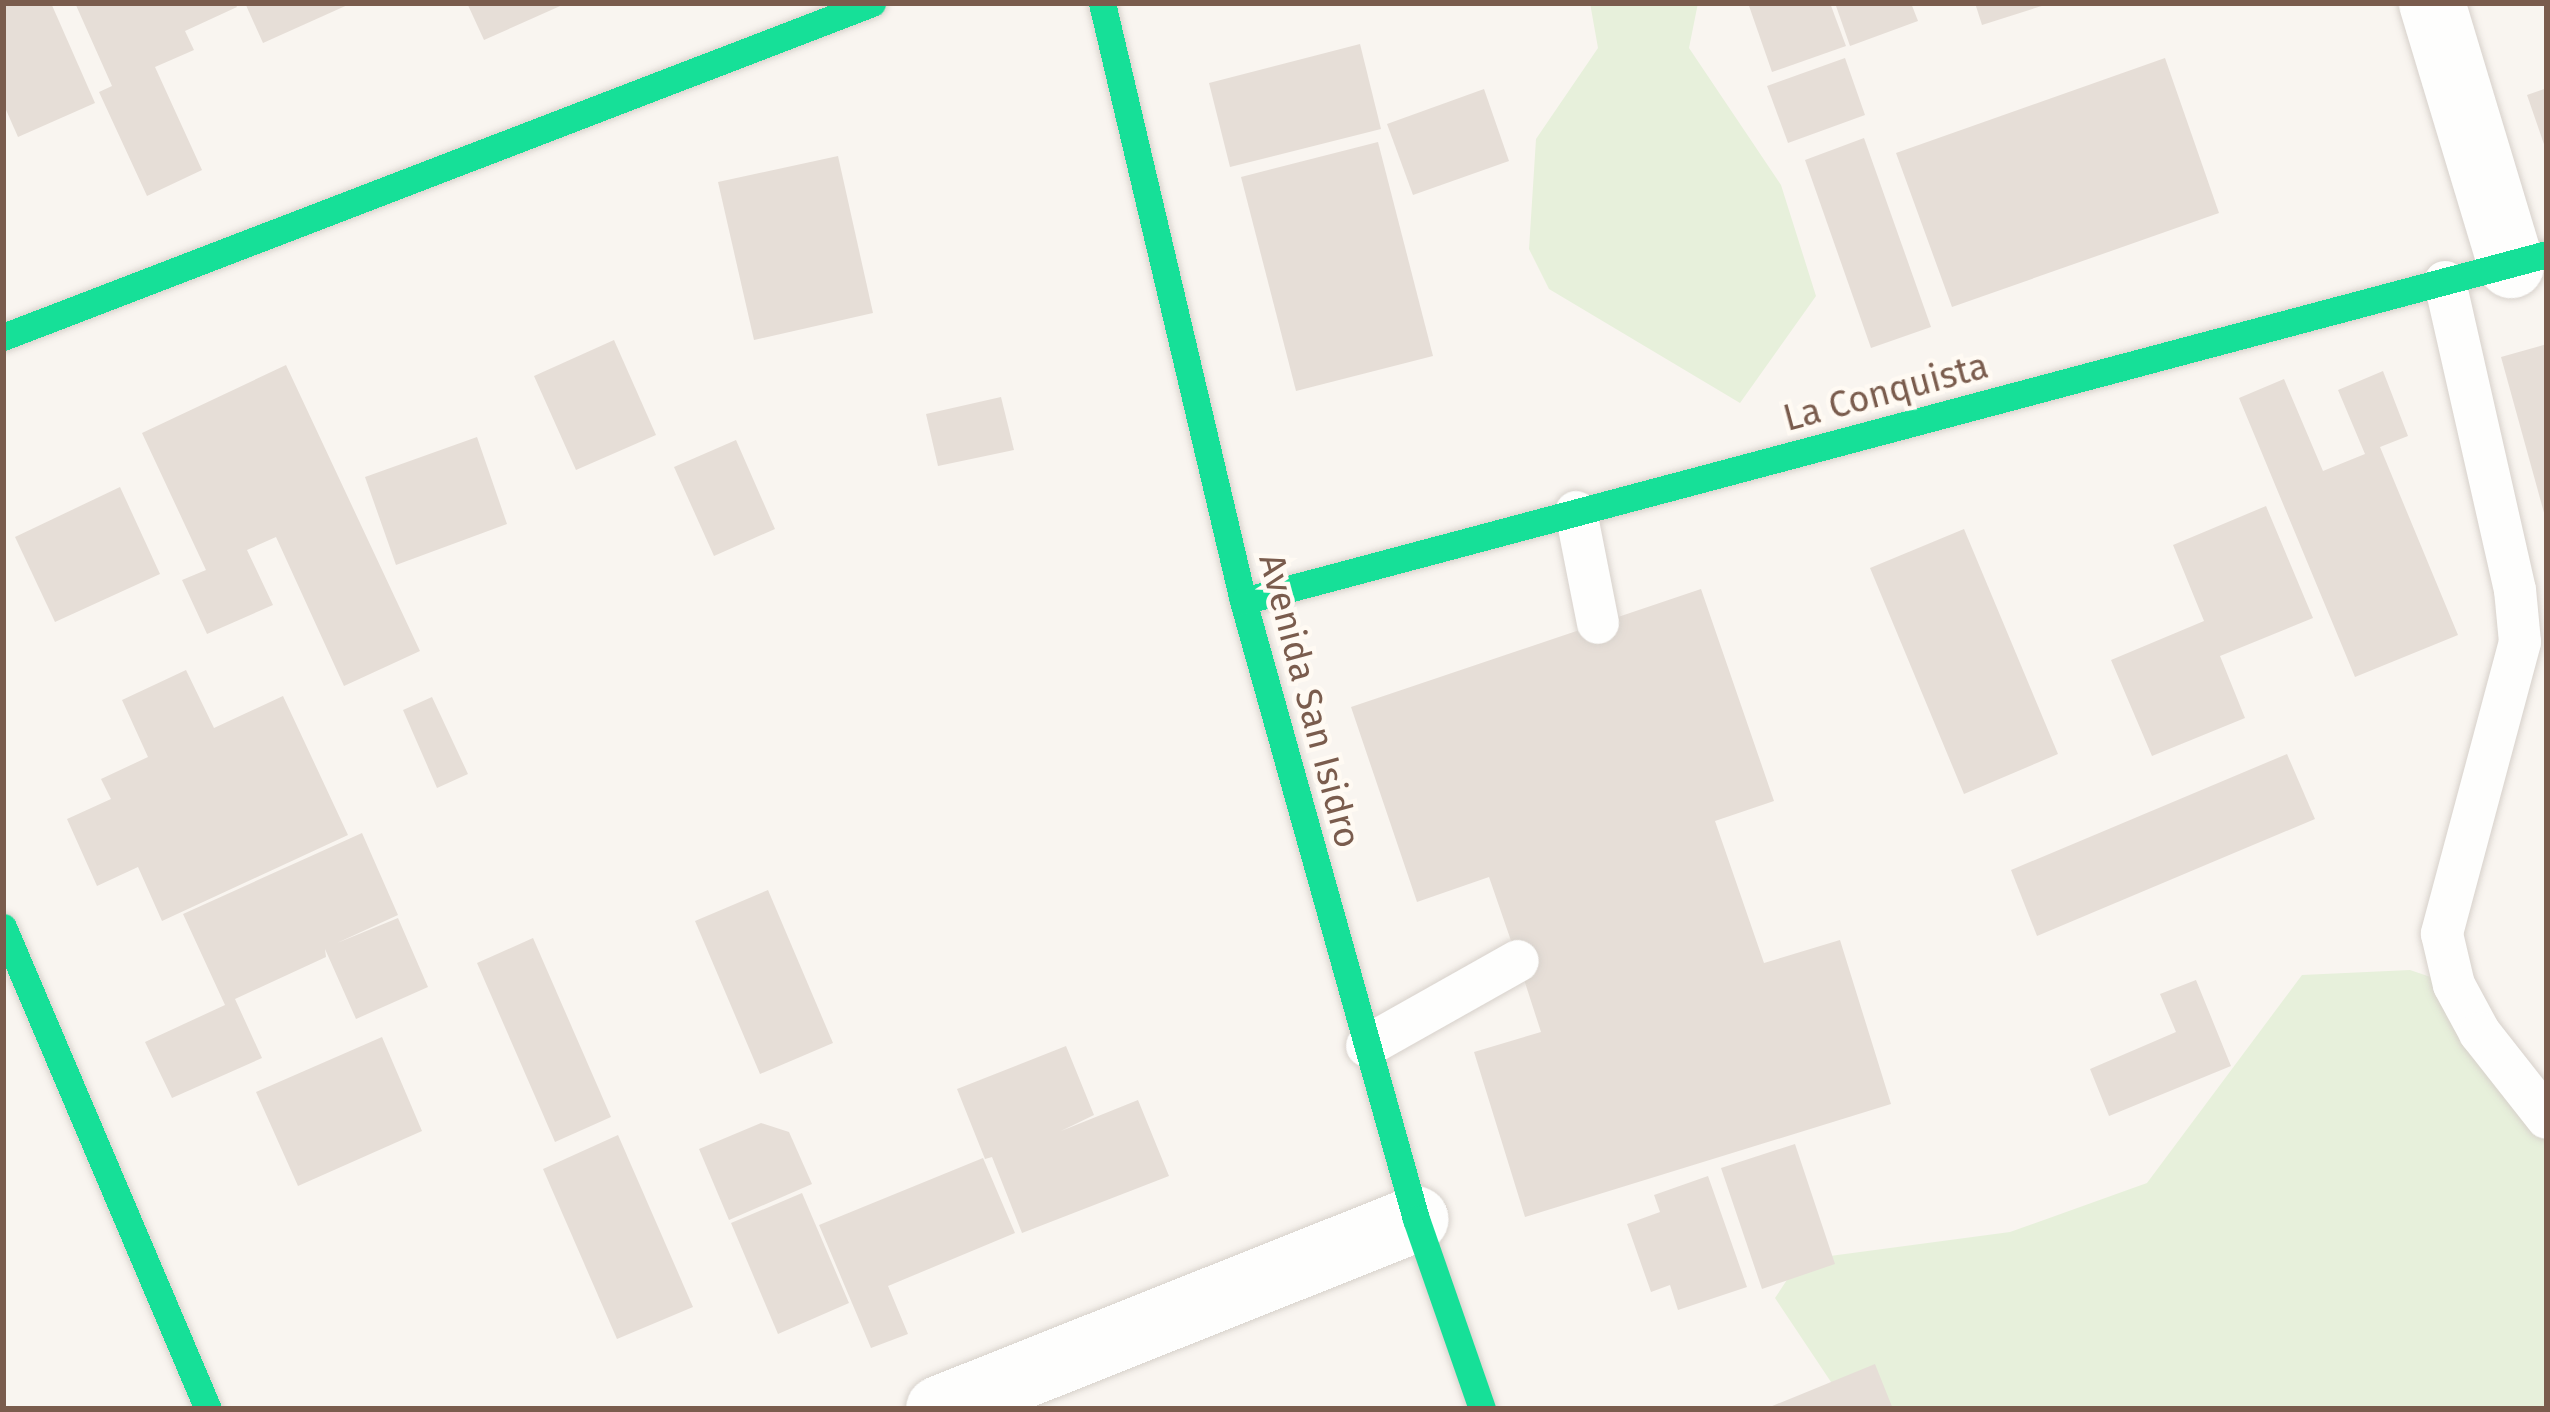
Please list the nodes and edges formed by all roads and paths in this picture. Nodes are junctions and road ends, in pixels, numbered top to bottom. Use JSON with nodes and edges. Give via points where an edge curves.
{"nodes":[{"id":1,"x":872,"y":3,"type":"edge"},
{"id":2,"x":1102,"y":3,"type":"edge"},
{"id":3,"x":2432,"y":3,"type":"edge"},
{"id":4,"x":2529,"y":260,"type":"edge"},
{"id":5,"x":2445,"y":282,"type":"junction"},
{"id":6,"x":3,"y":337,"type":"edge"},
{"id":7,"x":1576,"y":512,"type":"junction"},
{"id":8,"x":1243,"y":601,"type":"junction"},
{"id":9,"x":1598,"y":623,"type":"dead end"},
{"id":10,"x":3,"y":927,"type":"edge"},
{"id":11,"x":1518,"y":961,"type":"dead end"},
{"id":12,"x":1367,"y":1046,"type":"junction"},
{"id":13,"x":2547,"y":1118,"type":"edge"},
{"id":14,"x":1415,"y":1220,"type":"junction"},
{"id":15,"x":208,"y":1409,"type":"edge"},
{"id":16,"x":939,"y":1409,"type":"edge"},
{"id":17,"x":1482,"y":1409,"type":"edge"}],
"edges":[{"from":1,"to":6,"type":"street"},
{"from":2,"to":8,"type":"street","name":"Avenida San Isidro"},
{"from":3,"to":4,"type":"street"},
{"from":4,"to":5,"type":"street","name":"La Conquista"},
{"from":5,"to":7,"type":"street","name":"La Conquista"},
{"from":5,"to":13,"type":"lane","via":[[2521,642],[2443,934],[2454,986],[2480,1033]]},
{"from":7,"to":8,"type":"street","name":"La Conquista"},
{"from":7,"to":9,"type":"lane"},
{"from":8,"to":12,"type":"street","name":"Avenida San Isidro"},
{"from":10,"to":15,"type":"street"},
{"from":11,"to":12,"type":"lane"},
{"from":12,"to":14,"type":"street","name":"Avenida San Isidro"},
{"from":14,"to":16,"type":"street"},
{"from":14,"to":17,"type":"street","name":"Avenida San Isidro"}]}
